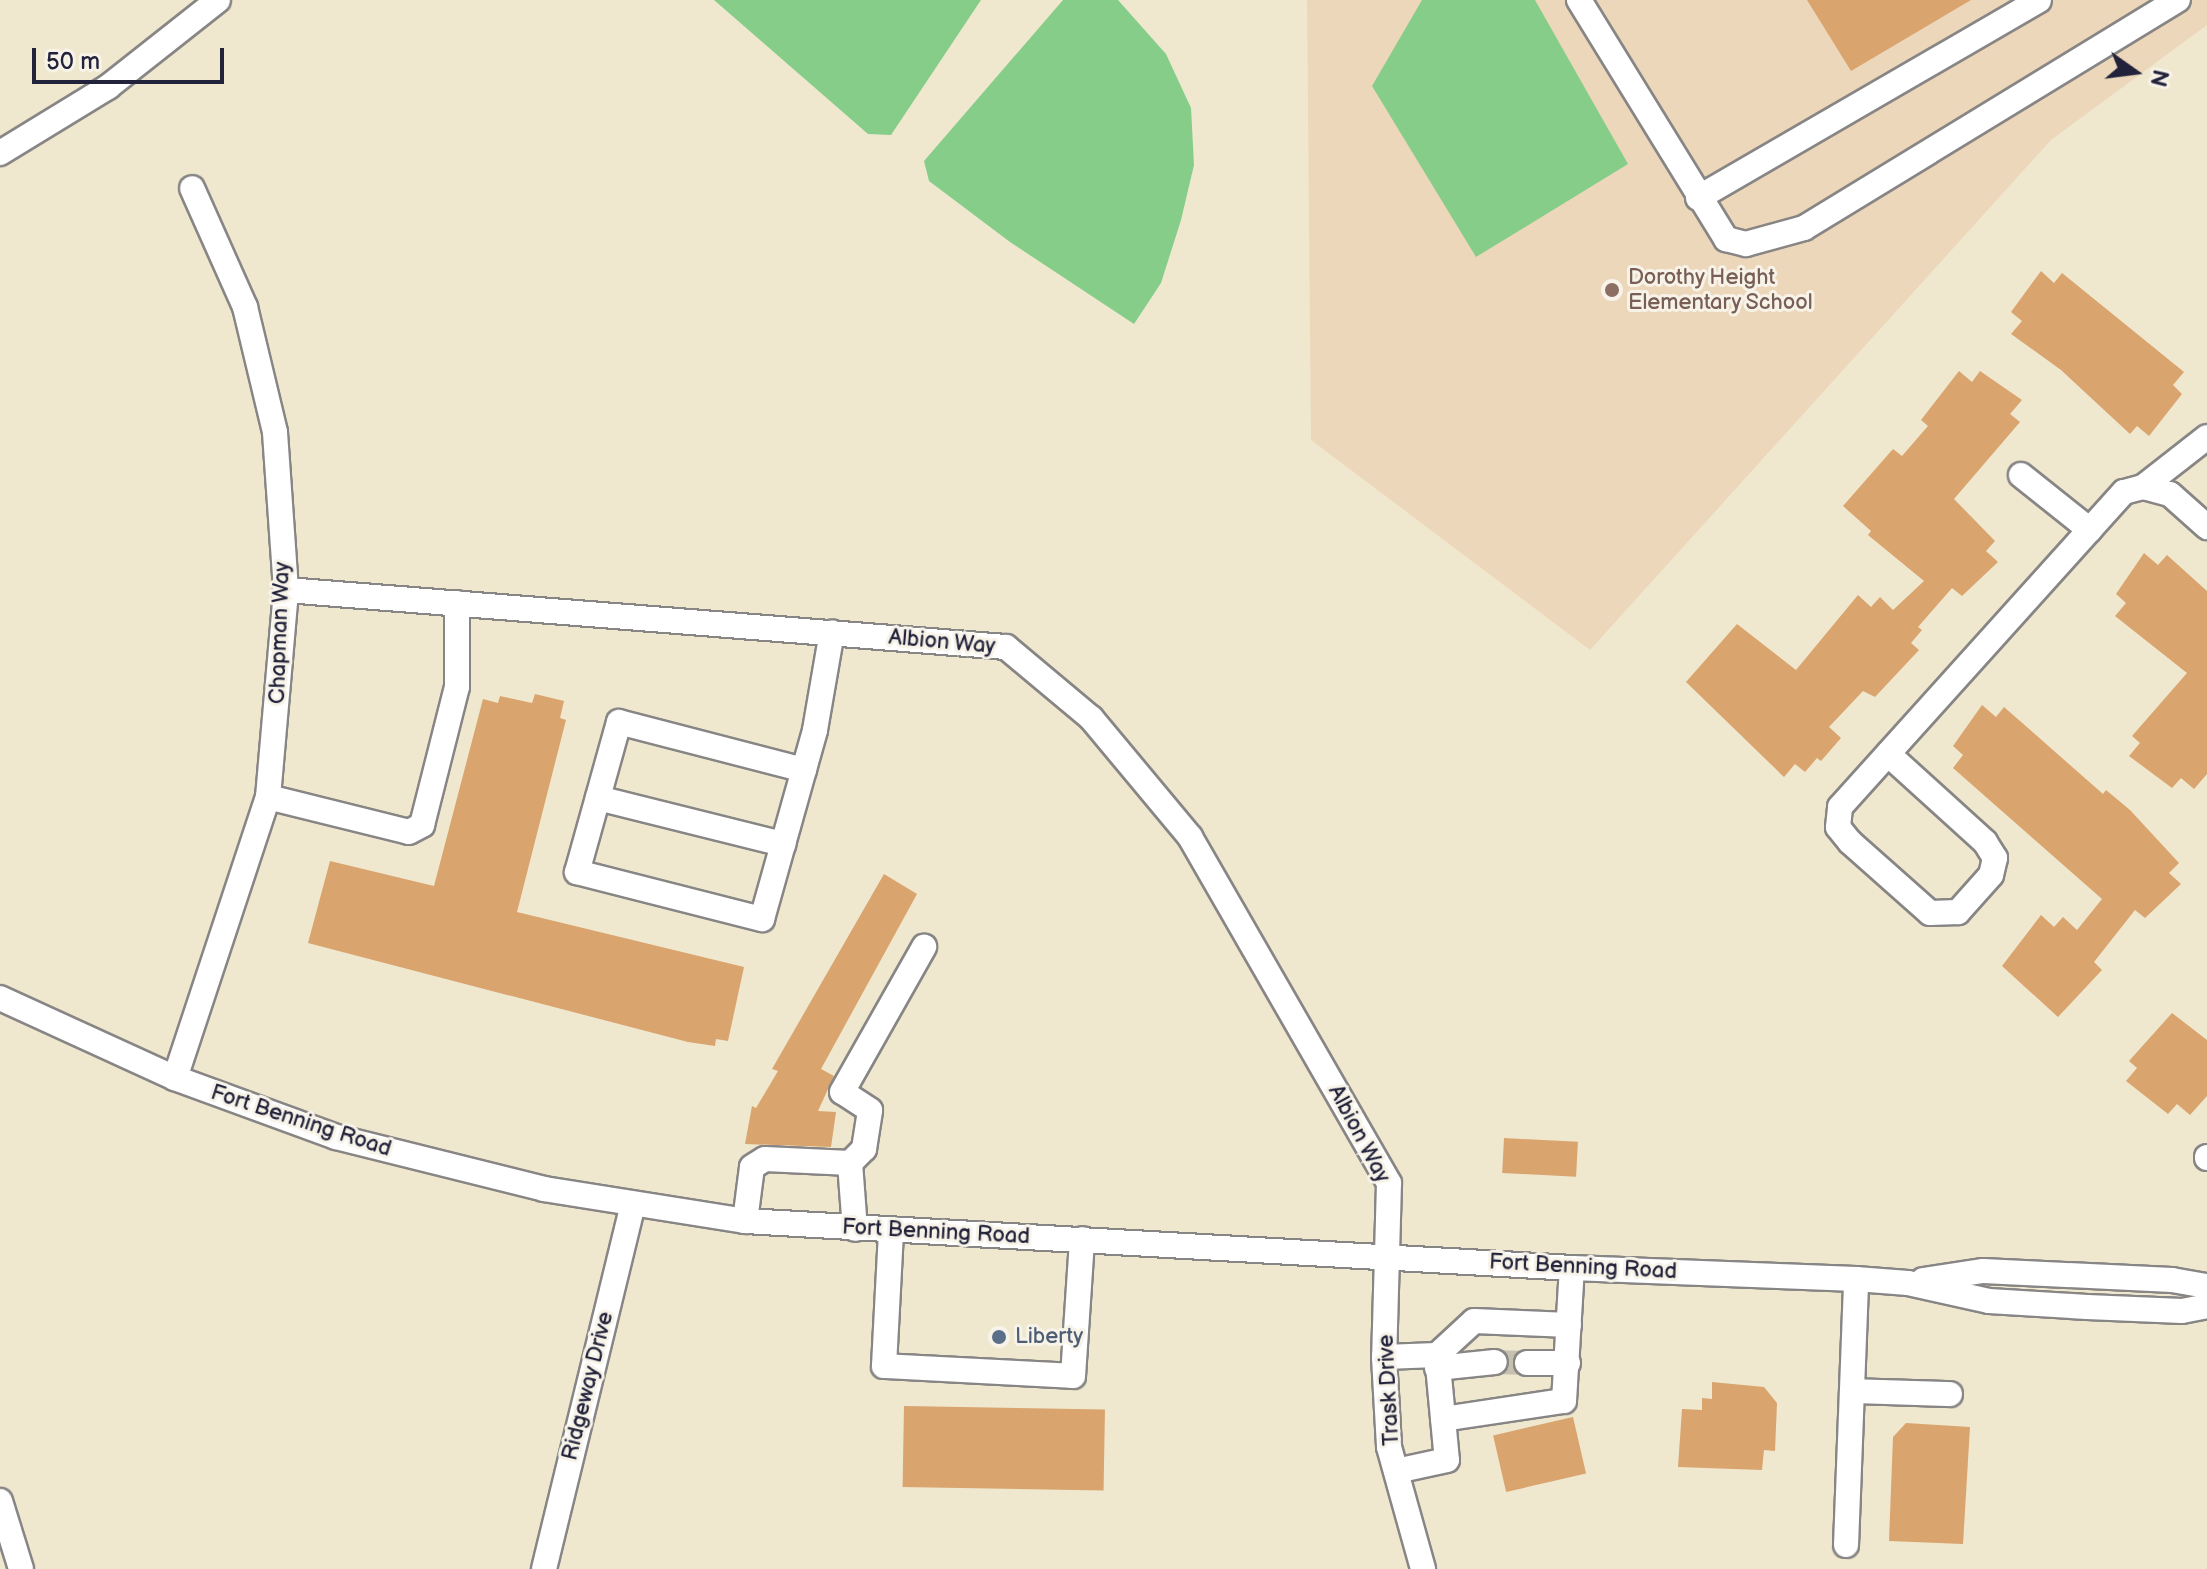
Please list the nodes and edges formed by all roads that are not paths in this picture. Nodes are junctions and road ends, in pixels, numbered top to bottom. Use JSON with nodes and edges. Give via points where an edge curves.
{"nodes":[{"id":1,"x":218,"y":0,"type":"edge"},
{"id":2,"x":1579,"y":0,"type":"edge"},
{"id":3,"x":2039,"y":0,"type":"edge"},
{"id":4,"x":2178,"y":0,"type":"edge"},
{"id":5,"x":0,"y":153,"type":"edge"},
{"id":6,"x":192,"y":188,"type":"dead end"},
{"id":7,"x":1698,"y":198,"type":"junction"},
{"id":8,"x":2207,"y":437,"type":"edge"},
{"id":9,"x":2021,"y":475,"type":"dead end"},
{"id":10,"x":2143,"y":487,"type":"junction"},
{"id":11,"x":2207,"y":527,"type":"edge"},
{"id":12,"x":2090,"y":530,"type":"junction"},
{"id":13,"x":286,"y":590,"type":"junction"},
{"id":14,"x":457,"y":603,"type":"junction"},
{"id":15,"x":832,"y":632,"type":"junction"},
{"id":16,"x":1888,"y":754,"type":"junction"},
{"id":17,"x":804,"y":770,"type":"junction"},
{"id":18,"x":268,"y":797,"type":"junction"},
{"id":19,"x":598,"y":798,"type":"junction"},
{"id":20,"x":783,"y":844,"type":"junction"},
{"id":21,"x":924,"y":947,"type":"dead end"},
{"id":22,"x":0,"y":998,"type":"edge"},
{"id":23,"x":175,"y":1078,"type":"junction"},
{"id":24,"x":850,"y":1163,"type":"junction"},
{"id":25,"x":633,"y":1204,"type":"junction"},
{"id":26,"x":745,"y":1221,"type":"junction"},
{"id":27,"x":855,"y":1229,"type":"junction"},
{"id":28,"x":891,"y":1232,"type":"junction"},
{"id":29,"x":1082,"y":1239,"type":"junction"},
{"id":30,"x":1389,"y":1256,"type":"junction"},
{"id":31,"x":1572,"y":1268,"type":"junction"},
{"id":32,"x":1856,"y":1279,"type":"junction"},
{"id":33,"x":1908,"y":1283,"type":"junction"},
{"id":34,"x":2207,"y":1286,"type":"edge"},
{"id":35,"x":2207,"y":1306,"type":"edge"},
{"id":36,"x":1569,"y":1325,"type":"junction"},
{"id":37,"x":1384,"y":1357,"type":"junction"},
{"id":38,"x":1437,"y":1362,"type":"junction"},
{"id":39,"x":1495,"y":1362,"type":"tunnel mouth"},
{"id":40,"x":1527,"y":1363,"type":"tunnel mouth"},
{"id":41,"x":1568,"y":1363,"type":"junction"},
{"id":42,"x":1852,"y":1391,"type":"junction"},
{"id":43,"x":1950,"y":1394,"type":"dead end"},
{"id":44,"x":1443,"y":1419,"type":"junction"},
{"id":45,"x":1396,"y":1471,"type":"junction"},
{"id":46,"x":0,"y":1501,"type":"edge"},
{"id":47,"x":1846,"y":1545,"type":"dead end"},
{"id":48,"x":21,"y":1569,"type":"edge"},
{"id":49,"x":544,"y":1569,"type":"edge"},
{"id":50,"x":1423,"y":1569,"type":"edge"}],
"edges":[{"from":1,"to":5,"type":"street","via":[[108,87]]},
{"from":2,"to":7,"type":"street"},
{"from":3,"to":7,"type":"street"},
{"from":4,"to":7,"type":"street","via":[[1804,228],[1746,244],[1726,239]]},
{"from":6,"to":13,"type":"street","name":"Chapman Way","via":[[245,307],[275,432]]},
{"from":8,"to":10,"type":"street"},
{"from":9,"to":12,"type":"street"},
{"from":10,"to":11,"type":"street","via":[[2170,494]]},
{"from":10,"to":12,"type":"street","via":[[2124,492]]},
{"from":12,"to":16,"type":"street"},
{"from":13,"to":14,"type":"street","name":"Albion Way"},
{"from":13,"to":18,"type":"street","name":"Chapman Way"},
{"from":14,"to":15,"type":"street","name":"Albion Way"},
{"from":14,"to":18,"type":"street","via":[[457,687],[422,825],[409,832]]},
{"from":15,"to":17,"type":"street"},
{"from":15,"to":30,"type":"street","name":"Albion Way","via":[[1006,647],[1091,718],[1190,837],[1389,1183]]},
{"from":16,"to":16,"type":"street","via":[[1985,842],[1995,858],[1991,875],[1958,912],[1930,913],[1838,827],[1840,807]]},
{"from":17,"to":19,"type":"street","via":[[619,722]]},
{"from":17,"to":20,"type":"street"},
{"from":18,"to":23,"type":"street","name":"Chapman Way"},
{"from":19,"to":20,"type":"street"},
{"from":19,"to":20,"type":"street","via":[[577,872],[762,919]]},
{"from":21,"to":24,"type":"street","via":[[842,1092],[870,1110],[864,1149]]},
{"from":22,"to":23,"type":"street","name":"Fort Benning Road"},
{"from":23,"to":25,"type":"street","name":"Fort Benning Road","via":[[336,1137],[503,1180]]},
{"from":24,"to":26,"type":"street","via":[[765,1159],[752,1167]]},
{"from":24,"to":27,"type":"street"},
{"from":25,"to":26,"type":"street","name":"Fort Benning Road"},
{"from":25,"to":49,"type":"street","name":"Ridgeway Drive"},
{"from":26,"to":27,"type":"street","name":"Fort Benning Road"},
{"from":27,"to":28,"type":"street","name":"Fort Benning Road"},
{"from":28,"to":29,"type":"street","name":"Fort Benning Road"},
{"from":28,"to":29,"type":"street","via":[[884,1366],[1073,1376]]},
{"from":29,"to":30,"type":"street","name":"Fort Benning Road"},
{"from":30,"to":31,"type":"street","name":"Fort Benning Road"},
{"from":30,"to":37,"type":"street","name":"Trask Drive"},
{"from":31,"to":32,"type":"street","name":"Fort Benning Road"},
{"from":31,"to":36,"type":"street"},
{"from":32,"to":33,"type":"street","name":"Fort Benning Road"},
{"from":32,"to":42,"type":"street"},
{"from":33,"to":34,"type":"street","name":"Fort Benning Road","via":[[1983,1271]]},
{"from":33,"to":35,"type":"street","name":"Fort Benning Road","via":[[1989,1301],[2182,1311]]},
{"from":36,"to":38,"type":"street","via":[[1474,1321]]},
{"from":36,"to":41,"type":"street"},
{"from":37,"to":38,"type":"street"},
{"from":37,"to":45,"type":"street","name":"Trask Drive","via":[[1389,1447]]},
{"from":38,"to":39,"type":"street"},
{"from":38,"to":44,"type":"street"},
{"from":40,"to":41,"type":"street"},
{"from":41,"to":44,"type":"street","via":[[1564,1401]]},
{"from":42,"to":43,"type":"street"},
{"from":42,"to":47,"type":"street"},
{"from":44,"to":45,"type":"street","via":[[1447,1460]]},
{"from":45,"to":50,"type":"street","name":"Trask Drive"},
{"from":46,"to":48,"type":"street"}]}
